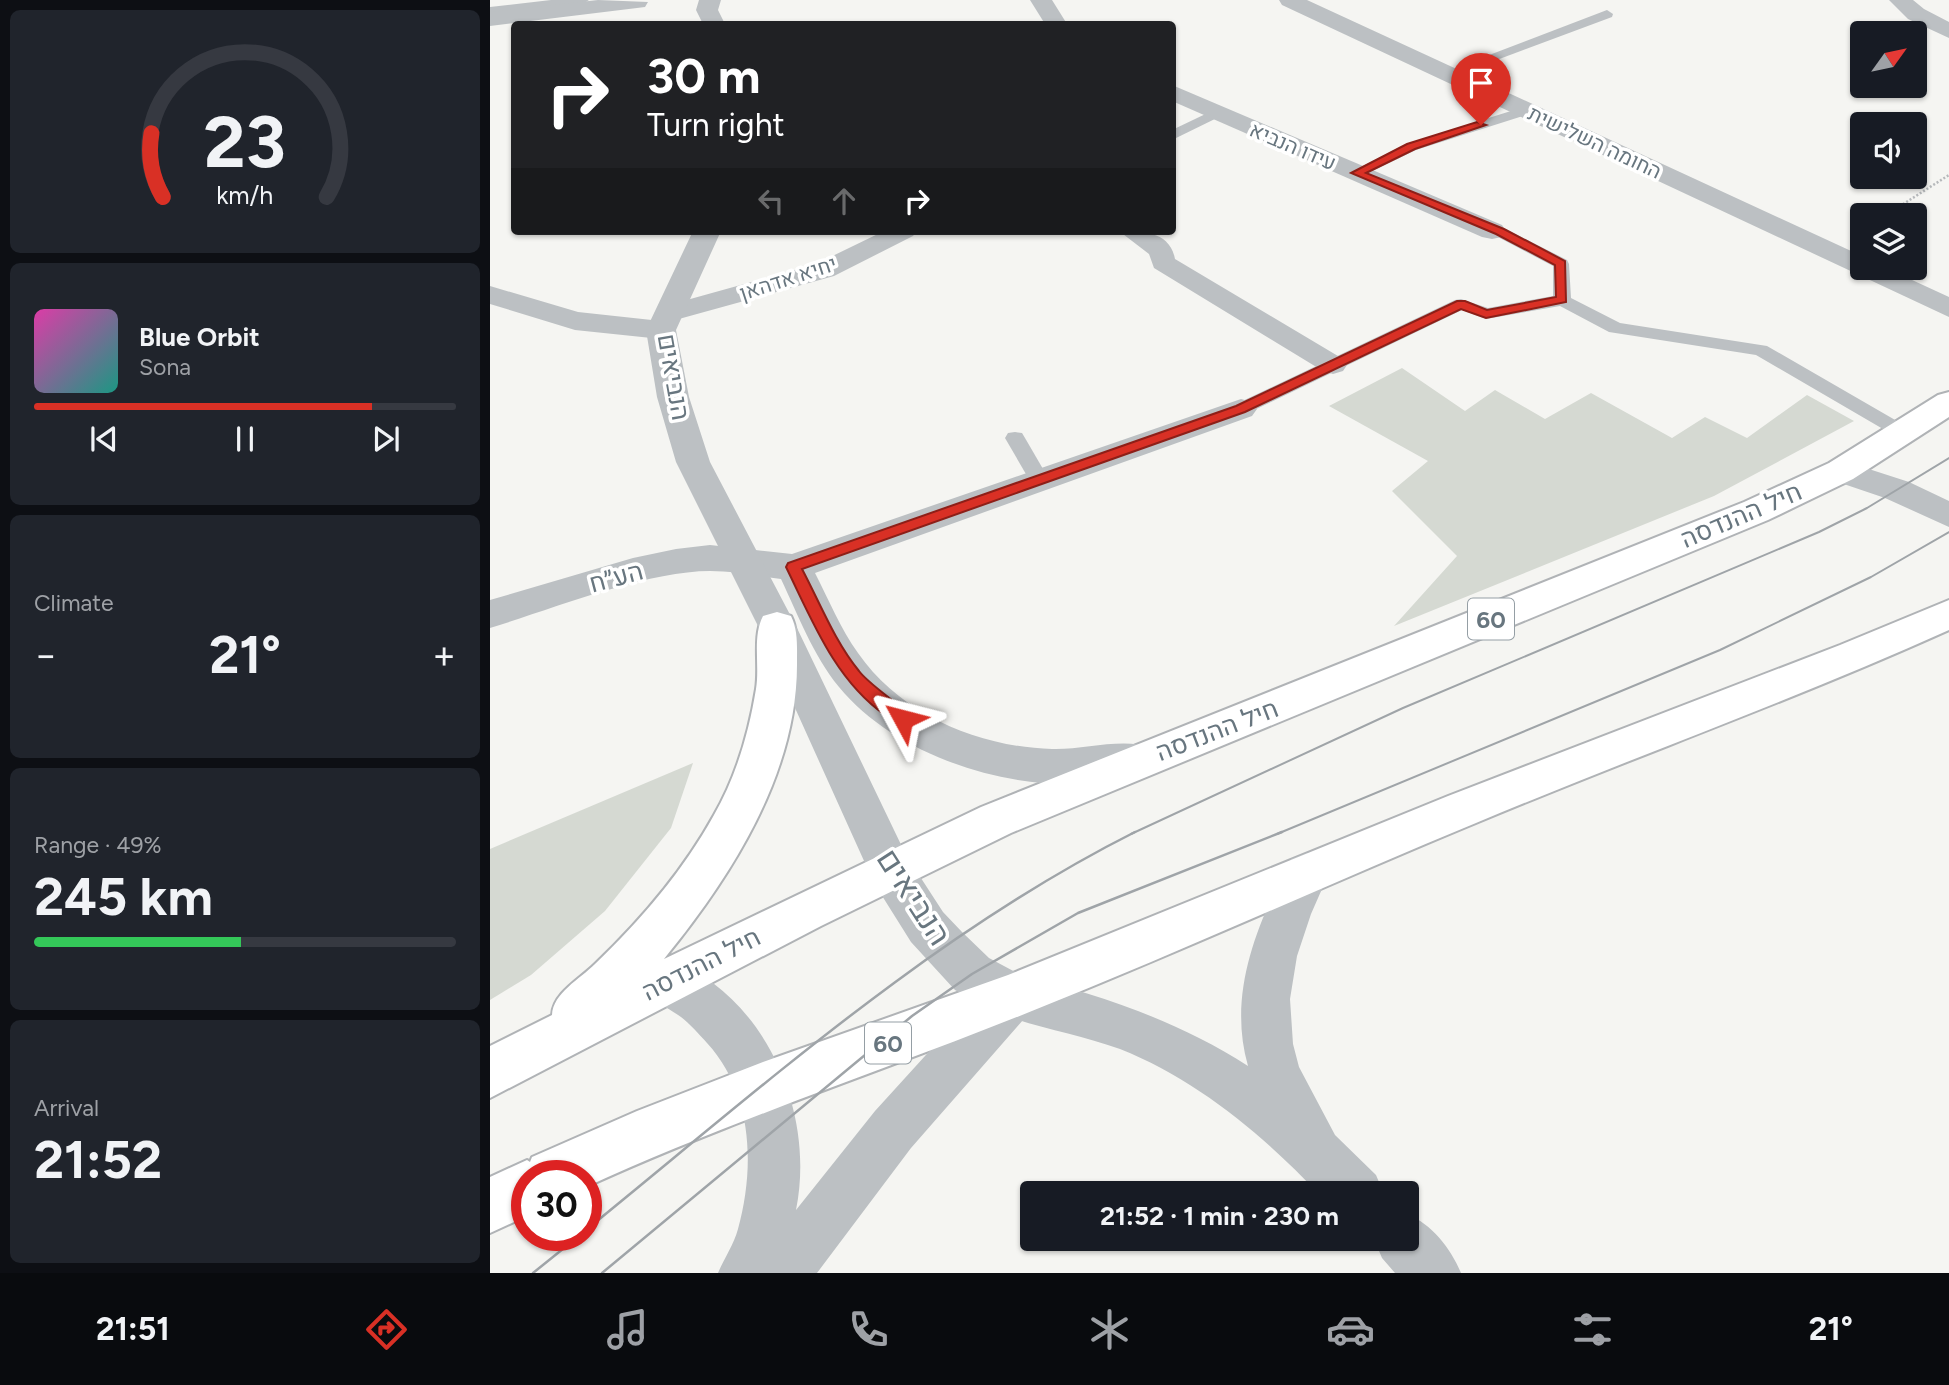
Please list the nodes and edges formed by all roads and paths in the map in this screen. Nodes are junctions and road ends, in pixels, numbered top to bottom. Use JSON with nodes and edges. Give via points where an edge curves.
{"nodes":[{"id":1,"x":583,"y":0,"type":"edge"},
{"id":2,"x":710,"y":0,"type":"edge"},
{"id":3,"x":1041,"y":0,"type":"edge"},
{"id":4,"x":1290,"y":0,"type":"edge"},
{"id":5,"x":1900,"y":0,"type":"edge"},
{"id":6,"x":636,"y":1,"type":"edge"},
{"id":7,"x":490,"y":11,"type":"edge"},
{"id":8,"x":1607,"y":14,"type":"dead end"},
{"id":9,"x":490,"y":19,"type":"edge"},
{"id":10,"x":651,"y":21,"type":"edge"},
{"id":11,"x":712,"y":21,"type":"edge"},
{"id":12,"x":1053,"y":21,"type":"edge"},
{"id":13,"x":1949,"y":30,"type":"edge"},
{"id":14,"x":1449,"y":73,"type":"junction"},
{"id":15,"x":1176,"y":94,"type":"edge"},
{"id":16,"x":1527,"y":110,"type":"junction"},
{"id":17,"x":1216,"y":113,"type":"junction"},
{"id":18,"x":1176,"y":134,"type":"edge"},
{"id":19,"x":1357,"y":173,"type":"junction"},
{"id":20,"x":1949,"y":175,"type":"edge"},
{"id":21,"x":1905,"y":203,"type":"edge"},
{"id":22,"x":1492,"y":231,"type":"joint"},
{"id":23,"x":705,"y":235,"type":"edge"},
{"id":24,"x":896,"y":235,"type":"edge"},
{"id":25,"x":1138,"y":235,"type":"edge"},
{"id":26,"x":1850,"y":262,"type":"edge"},
{"id":27,"x":1887,"y":280,"type":"edge"},
{"id":28,"x":490,"y":295,"type":"edge"},
{"id":29,"x":1562,"y":300,"type":"junction"},
{"id":30,"x":1949,"y":309,"type":"edge"},
{"id":31,"x":665,"y":322,"type":"junction"},
{"id":32,"x":1333,"y":365,"type":"junction"},
{"id":33,"x":1949,"y":402,"type":"edge"},
{"id":34,"x":1241,"y":409,"type":"joint"},
{"id":35,"x":1902,"y":432,"type":"junction"},
{"id":36,"x":1015,"y":438,"type":"dead end"},
{"id":37,"x":1841,"y":471,"type":"junction"},
{"id":38,"x":1040,"y":481,"type":"junction"},
{"id":39,"x":1949,"y":515,"type":"edge"},
{"id":40,"x":746,"y":561,"type":"junction"},
{"id":41,"x":793,"y":567,"type":"junction"},
{"id":42,"x":490,"y":614,"type":"edge"},
{"id":43,"x":1949,"y":614,"type":"edge"},
{"id":44,"x":777,"y":626,"type":"junction"},
{"id":45,"x":1139,"y":760,"type":"junction"},
{"id":46,"x":890,"y":869,"type":"junction"},
{"id":47,"x":1307,"y":873,"type":"junction"},
{"id":48,"x":668,"y":980,"type":"junction"},
{"id":49,"x":1013,"y":996,"type":"junction"},
{"id":50,"x":506,"y":1065,"type":"edge"},
{"id":51,"x":763,"y":1087,"type":"junction"},
{"id":52,"x":586,"y":1160,"type":"edge"},
{"id":53,"x":1340,"y":1175,"type":"edge"},
{"id":54,"x":511,"y":1195,"type":"edge"},
{"id":55,"x":490,"y":1206,"type":"edge"},
{"id":56,"x":1412,"y":1251,"type":"edge"},
{"id":57,"x":746,"y":1273,"type":"edge"},
{"id":58,"x":784,"y":1273,"type":"edge"},
{"id":59,"x":1433,"y":1273,"type":"edge"}],
"edges":[{"from":1,"to":7,"type":"lane"},
{"from":2,"to":11,"type":"street","via":[[707,10]]},
{"from":3,"to":12,"type":"street"},
{"from":4,"to":14,"type":"street","name":"החומה השלישית"},
{"from":5,"to":13,"type":"street","via":[[1916,14]]},
{"from":6,"to":9,"type":"street"},
{"from":6,"to":10,"type":"street"},
{"from":8,"to":14,"type":"lane"},
{"from":14,"to":16,"type":"street","name":"החומה השלישית"},
{"from":15,"to":17,"type":"street","name":"עידו הנביא"},
{"from":16,"to":19,"type":"lane","via":[[1411,146]]},
{"from":16,"to":26,"type":"street","name":"החומה השלישית"},
{"from":17,"to":18,"type":"lane"},
{"from":17,"to":19,"type":"street","name":"עידו הנביא"},
{"from":19,"to":22,"type":"street","name":"עידו הנביא"},
{"from":20,"to":21,"type":"path"},
{"from":22,"to":29,"type":"lane","via":[[1561,264]]},
{"from":23,"to":31,"type":"street","name":"הנביאים"},
{"from":24,"to":31,"type":"street","name":"יחיא אדהאן","via":[[825,270]]},
{"from":25,"to":32,"type":"street","via":[[1161,251],[1163,263]]},
{"from":27,"to":30,"type":"street","name":"החומה השלישית"},
{"from":28,"to":31,"type":"street","via":[[575,321]]},
{"from":29,"to":32,"type":"lane","via":[[1486,314],[1461,304]]},
{"from":29,"to":35,"type":"lane","via":[[1615,328],[1761,350]]},
{"from":31,"to":40,"type":"street","name":"הנביאים","via":[[673,397],[693,462]]},
{"from":32,"to":34,"type":"lane"},
{"from":33,"to":35,"type":"highway","name":"חיל ההנדסה","number":"60"},
{"from":34,"to":38,"type":"street"},
{"from":35,"to":37,"type":"highway","name":"חיל ההנדסה","number":"60"},
{"from":36,"to":38,"type":"lane"},
{"from":37,"to":39,"type":"street","via":[[1897,490]]},
{"from":37,"to":45,"type":"highway","name":"חיל ההנדסה","number":"60","via":[[1756,511]]},
{"from":38,"to":41,"type":"street"},
{"from":40,"to":41,"type":"street"},
{"from":40,"to":42,"type":"street","name":"הע״ח","via":[[710,558],[676,562]]},
{"from":40,"to":44,"type":"street","name":"הנביאים"},
{"from":41,"to":45,"type":"street","via":[[853,677],[920,731],[980,756],[1038,765]]},
{"from":43,"to":47,"type":"highway","number":"60"},
{"from":44,"to":46,"type":"street","name":"הנביאים"},
{"from":44,"to":50,"type":"highway","via":[[776,690],[762,750],[732,826],[691,893],[638,955],[592,998]]},
{"from":45,"to":46,"type":"highway","name":"חיל ההנדסה","number":"60"},
{"from":46,"to":48,"type":"highway","name":"חיל ההנדסה","number":"60"},
{"from":46,"to":49,"type":"street","name":"הנביאים","via":[[945,947],[972,974]]},
{"from":47,"to":49,"type":"highway","number":"60"},
{"from":47,"to":53,"type":"street","via":[[1275,944],[1266,1001],[1268,1046],[1288,1100]]},
{"from":48,"to":50,"type":"highway","name":"חיל ההנדסה","number":"60"},
{"from":48,"to":51,"type":"street","via":[[694,994],[722,1019]]},
{"from":49,"to":51,"type":"highway","number":"60"},
{"from":49,"to":53,"type":"street","name":"הנביאים","via":[[1150,1038],[1232,1082]]},
{"from":49,"to":58,"type":"street","via":[[906,1111]]},
{"from":51,"to":52,"type":"highway","number":"60"},
{"from":51,"to":57,"type":"street","via":[[773,1131],[773,1181],[764,1234]]},
{"from":54,"to":55,"type":"highway"},
{"from":56,"to":59,"type":"street"}]}
